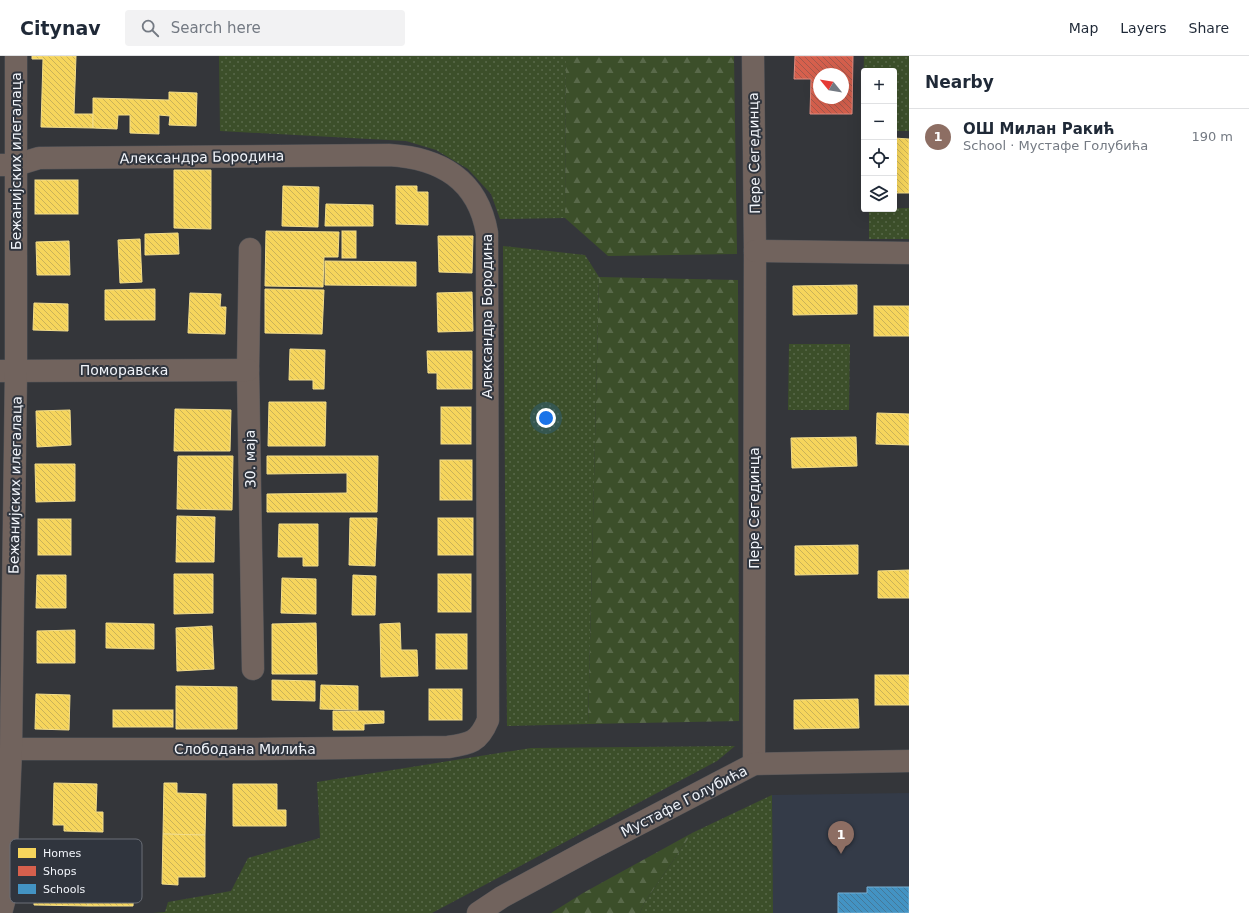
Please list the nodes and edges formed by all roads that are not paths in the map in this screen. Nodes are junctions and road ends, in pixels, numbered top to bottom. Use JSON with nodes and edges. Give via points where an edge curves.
{"nodes":[{"id":1,"x":16,"y":56,"type":"edge"},
{"id":2,"x":753,"y":56,"type":"edge"},
{"id":3,"x":8,"y":165,"type":"edge"},
{"id":4,"x":250,"y":249,"type":"dead end"},
{"id":5,"x":755,"y":251,"type":"junction"},
{"id":6,"x":909,"y":253,"type":"edge"},
{"id":7,"x":248,"y":370,"type":"junction"},
{"id":8,"x":8,"y":371,"type":"edge"},
{"id":9,"x":253,"y":669,"type":"dead end"},
{"id":10,"x":476,"y":739,"type":"joint"},
{"id":11,"x":11,"y":749,"type":"junction"},
{"id":12,"x":909,"y":761,"type":"edge"},
{"id":13,"x":754,"y":764,"type":"junction"},
{"id":14,"x":1,"y":913,"type":"edge"},
{"id":15,"x":478,"y":913,"type":"edge"}],
"edges":[{"from":1,"to":3,"type":"street","name":"Бежанијских илегалаца"},
{"from":2,"to":5,"type":"street","name":"Пере Сегединца"},
{"from":3,"to":8,"type":"street","name":"Бежанијских илегалаца"},
{"from":3,"to":10,"type":"street","name":"Александра Бородина","via":[[39,158],[410,156],[442,167],[461,179],[470,190],[484,217],[487,241],[488,720],[483,732]]},
{"from":4,"to":7,"type":"street","name":"30. маја"},
{"from":5,"to":6,"type":"street"},
{"from":5,"to":13,"type":"street","name":"Пере Сегединца"},
{"from":7,"to":8,"type":"street","name":"Поморавска"},
{"from":7,"to":9,"type":"street","name":"30. маја"},
{"from":8,"to":11,"type":"street","name":"Бежанијских илегалаца"},
{"from":10,"to":11,"type":"street","name":"Слободана Милића","via":[[471,743],[448,747]]},
{"from":11,"to":14,"type":"street","name":"Бежанијских илегалаца","via":[[5,898]]},
{"from":12,"to":13,"type":"street","name":"Мустафе Голубића"},
{"from":13,"to":15,"type":"street","name":"Мустафе Голубића","via":[[589,850],[502,897]]}]}
